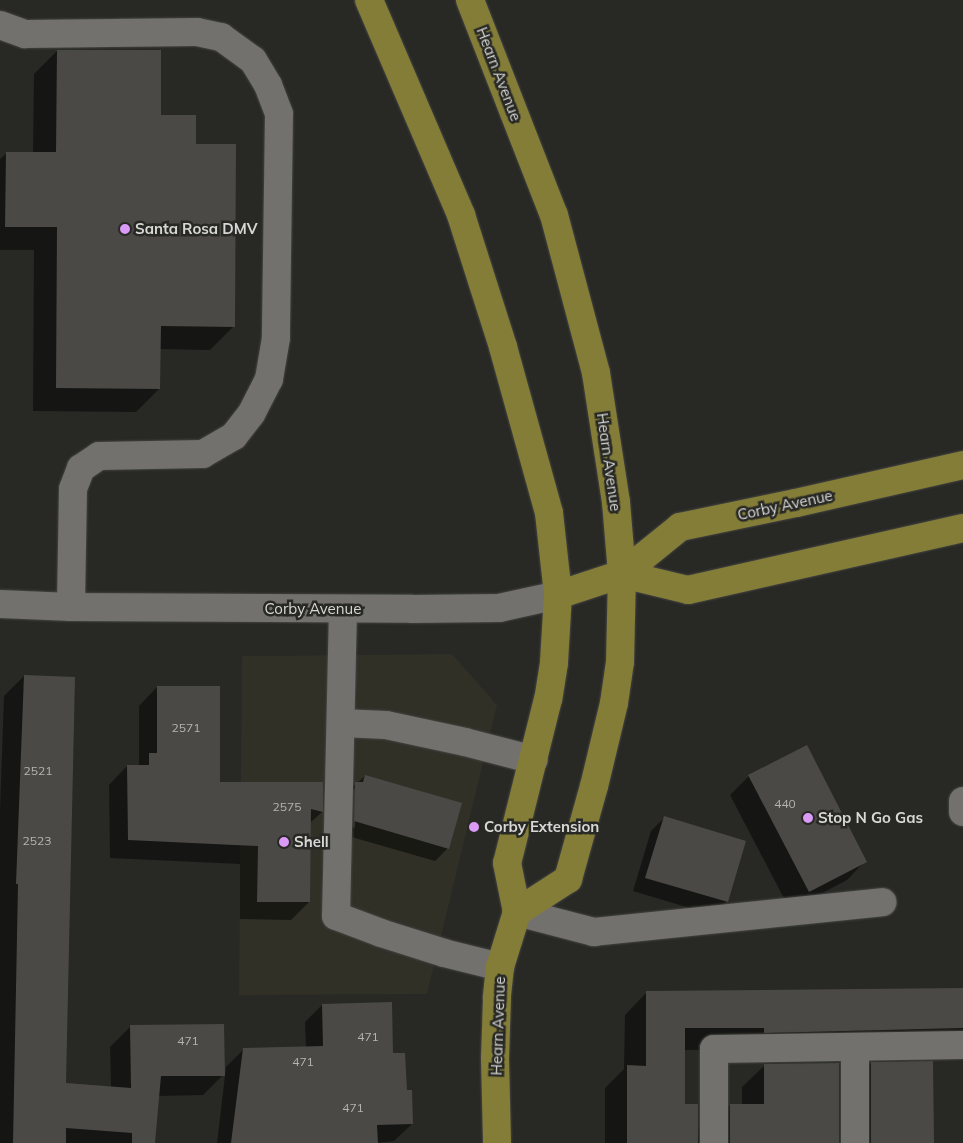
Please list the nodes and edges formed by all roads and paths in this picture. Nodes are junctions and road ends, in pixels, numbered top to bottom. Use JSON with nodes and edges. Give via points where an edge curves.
{"nodes":[{"id":1,"x":369,"y":0,"type":"edge"},
{"id":2,"x":470,"y":0,"type":"edge"},
{"id":3,"x":0,"y":26,"type":"edge"},
{"id":4,"x":963,"y":465,"type":"edge"},
{"id":5,"x":963,"y":528,"type":"edge"},
{"id":6,"x":622,"y":574,"type":"junction"},
{"id":7,"x":558,"y":595,"type":"junction"},
{"id":8,"x":0,"y":604,"type":"edge"},
{"id":9,"x":70,"y":607,"type":"junction"},
{"id":10,"x":343,"y":610,"type":"junction"},
{"id":11,"x":341,"y":723,"type":"junction"},
{"id":12,"x":534,"y":760,"type":"junction"},
{"id":13,"x":963,"y":801,"type":"edge"},
{"id":14,"x":963,"y":812,"type":"edge"},
{"id":15,"x":882,"y":902,"type":"dead end"},
{"id":16,"x":517,"y":912,"type":"junction"},
{"id":17,"x":500,"y":967,"type":"junction"},
{"id":18,"x":963,"y":1045,"type":"edge"},
{"id":19,"x":855,"y":1047,"type":"junction"},
{"id":20,"x":497,"y":1143,"type":"edge"},
{"id":21,"x":714,"y":1143,"type":"edge"},
{"id":22,"x":855,"y":1143,"type":"edge"}],
"edges":[{"from":1,"to":7,"type":"main road","name":"Hearn Avenue","via":[[461,215],[503,346],[548,513]]},
{"from":2,"to":6,"type":"main road","name":"Hearn Avenue","via":[[554,215],[596,373],[616,502]]},
{"from":3,"to":9,"type":"street","via":[[25,34],[196,32],[221,37],[253,60],[268,85],[279,114],[276,338],[269,379],[251,414],[234,436],[203,454],[99,456],[82,468],[73,489]]},
{"from":4,"to":6,"type":"main road","name":"Corby Avenue","via":[[680,526]]},
{"from":5,"to":6,"type":"main road","via":[[688,590]]},
{"from":6,"to":7,"type":"main road","name":"Corby Avenue"},
{"from":6,"to":16,"type":"main road","name":"Hearn Avenue","via":[[620,662],[614,703],[568,879]]},
{"from":7,"to":10,"type":"street","name":"Corby Avenue","via":[[499,608]]},
{"from":7,"to":12,"type":"main road","name":"Hearn Avenue","via":[[554,663]]},
{"from":8,"to":9,"type":"street","name":"Corby Avenue"},
{"from":9,"to":10,"type":"street","name":"Corby Avenue"},
{"from":10,"to":11,"type":"street"},
{"from":11,"to":12,"type":"street","via":[[386,725]]},
{"from":11,"to":17,"type":"street","via":[[336,916],[444,953]]},
{"from":12,"to":16,"type":"main road","name":"Hearn Avenue","via":[[508,863]]},
{"from":13,"to":14,"type":"street"},
{"from":15,"to":16,"type":"street","via":[[594,932]]},
{"from":16,"to":17,"type":"main road","name":"Hearn Avenue"},
{"from":17,"to":20,"type":"main road","name":"Hearn Avenue","via":[[495,1059]]},
{"from":18,"to":19,"type":"street"},
{"from":19,"to":21,"type":"street","via":[[714,1049]]},
{"from":19,"to":22,"type":"street"}]}
